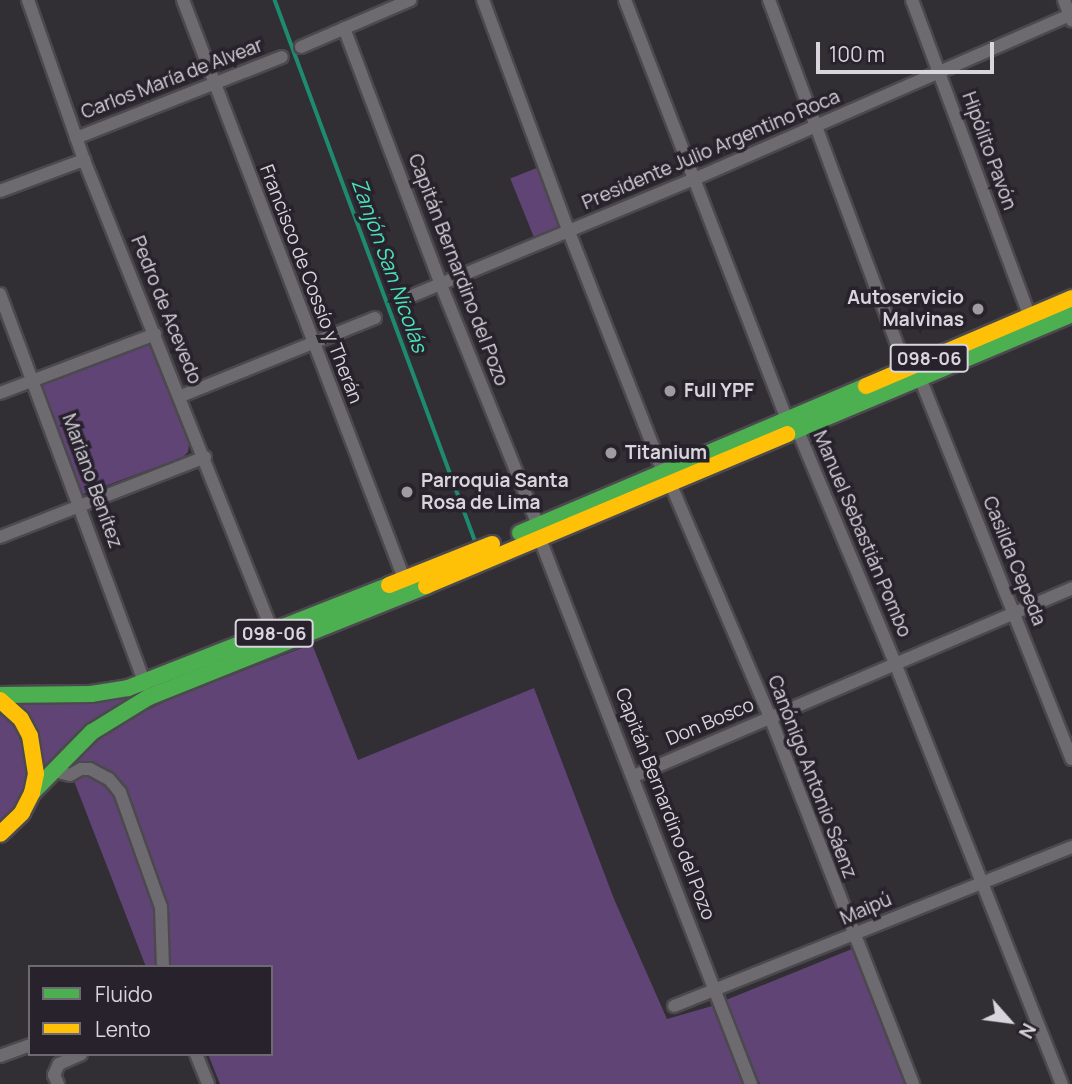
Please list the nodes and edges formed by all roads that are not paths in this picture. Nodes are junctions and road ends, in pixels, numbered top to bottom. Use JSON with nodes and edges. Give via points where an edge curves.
{"nodes":[{"id":1,"x":27,"y":0,"type":"edge"},
{"id":2,"x":183,"y":0,"type":"edge"},
{"id":3,"x":410,"y":0,"type":"edge"},
{"id":4,"x":483,"y":0,"type":"edge"},
{"id":5,"x":625,"y":0,"type":"edge"},
{"id":6,"x":769,"y":0,"type":"edge"},
{"id":7,"x":912,"y":0,"type":"edge"},
{"id":8,"x":1065,"y":0,"type":"edge"},
{"id":9,"x":1071,"y":17,"type":"edge"},
{"id":10,"x":344,"y":29,"type":"junction"},
{"id":11,"x":301,"y":47,"type":"dead end"},
{"id":12,"x":282,"y":57,"type":"dead end"},
{"id":13,"x":940,"y":72,"type":"junction"},
{"id":14,"x":215,"y":82,"type":"junction"},
{"id":15,"x":815,"y":127,"type":"junction"},
{"id":16,"x":76,"y":138,"type":"junction"},
{"id":17,"x":84,"y":160,"type":"junction"},
{"id":18,"x":692,"y":180,"type":"junction"},
{"id":19,"x":0,"y":191,"type":"edge"},
{"id":20,"x":569,"y":232,"type":"junction"},
{"id":21,"x":441,"y":285,"type":"junction"},
{"id":22,"x":0,"y":294,"type":"edge"},
{"id":23,"x":1072,"y":298,"type":"edge"},
{"id":24,"x":402,"y":300,"type":"dead end"},
{"id":25,"x":1072,"y":314,"type":"edge"},
{"id":26,"x":1029,"y":315,"type":"junction"},
{"id":27,"x":375,"y":318,"type":"dead end"},
{"id":28,"x":155,"y":334,"type":"junction"},
{"id":29,"x":313,"y":344,"type":"junction"},
{"id":30,"x":906,"y":368,"type":"junction"},
{"id":31,"x":920,"y":378,"type":"junction"},
{"id":32,"x":34,"y":380,"type":"junction"},
{"id":33,"x":0,"y":393,"type":"edge"},
{"id":34,"x":181,"y":396,"type":"junction"},
{"id":35,"x":786,"y":418,"type":"junction"},
{"id":36,"x":798,"y":431,"type":"junction"},
{"id":37,"x":205,"y":457,"type":"junction"},
{"id":38,"x":667,"y":479,"type":"junction"},
{"id":39,"x":80,"y":505,"type":"junction"},
{"id":40,"x":539,"y":532,"type":"junction"},
{"id":41,"x":0,"y":537,"type":"edge"},
{"id":42,"x":405,"y":581,"type":"junction"},
{"id":43,"x":1072,"y":588,"type":"edge"},
{"id":44,"x":1014,"y":613,"type":"junction"},
{"id":45,"x":273,"y":633,"type":"junction"},
{"id":46,"x":895,"y":663,"type":"junction"},
{"id":47,"x":144,"y":682,"type":"junction"},
{"id":48,"x":0,"y":695,"type":"edge"},
{"id":49,"x":0,"y":700,"type":"edge"},
{"id":50,"x":770,"y":717,"type":"junction"},
{"id":51,"x":1072,"y":759,"type":"edge"},
{"id":52,"x":57,"y":767,"type":"junction"},
{"id":53,"x":634,"y":776,"type":"junction"},
{"id":54,"x":32,"y":793,"type":"junction"},
{"id":55,"x":0,"y":834,"type":"edge"},
{"id":56,"x":1072,"y":847,"type":"edge"},
{"id":57,"x":981,"y":882,"type":"junction"},
{"id":58,"x":854,"y":936,"type":"junction"},
{"id":59,"x":163,"y":965,"type":"edge"},
{"id":60,"x":716,"y":989,"type":"junction"},
{"id":61,"x":674,"y":1006,"type":"dead end"},
{"id":62,"x":28,"y":1046,"type":"edge"},
{"id":63,"x":0,"y":1056,"type":"edge"},
{"id":64,"x":77,"y":1056,"type":"edge"},
{"id":65,"x":196,"y":1056,"type":"edge"},
{"id":66,"x":58,"y":1084,"type":"edge"},
{"id":67,"x":208,"y":1084,"type":"edge"},
{"id":68,"x":751,"y":1084,"type":"edge"},
{"id":69,"x":913,"y":1084,"type":"edge"},
{"id":70,"x":1062,"y":1084,"type":"edge"}],
"edges":[{"from":1,"to":16,"type":"street","name":"Pedro de Acevedo"},
{"from":2,"to":14,"type":"street","name":"Francisco de Cossío y Therán"},
{"from":3,"to":10,"type":"street"},
{"from":4,"to":20,"type":"street","name":"Canónigo Antonio Sáenz"},
{"from":5,"to":18,"type":"street","name":"Manuel Sebastián Pombo"},
{"from":6,"to":15,"type":"street"},
{"from":7,"to":13,"type":"street","name":"Hipólito Pavón"},
{"from":8,"to":9,"type":"street"},
{"from":9,"to":13,"type":"street","name":"Presidente Julio Argentino Roca"},
{"from":10,"to":11,"type":"street"},
{"from":10,"to":21,"type":"street","name":"Capitán Bernardino del Pozo"},
{"from":12,"to":14,"type":"street","name":"Carlos María de Alvear"},
{"from":13,"to":15,"type":"street","name":"Presidente Julio Argentino Roca"},
{"from":13,"to":26,"type":"street","name":"Hipólito Pavón"},
{"from":14,"to":16,"type":"street","name":"Carlos María de Alvear"},
{"from":14,"to":29,"type":"street","name":"Francisco de Cossío y Therán"},
{"from":15,"to":18,"type":"street","name":"Presidente Julio Argentino Roca"},
{"from":15,"to":30,"type":"street"},
{"from":16,"to":17,"type":"street","name":"Pedro de Acevedo"},
{"from":17,"to":19,"type":"street"},
{"from":17,"to":28,"type":"street","name":"Pedro de Acevedo"},
{"from":18,"to":20,"type":"street","name":"Presidente Julio Argentino Roca"},
{"from":18,"to":35,"type":"street","name":"Manuel Sebastián Pombo"},
{"from":20,"to":21,"type":"street","name":"Presidente Julio Argentino Roca"},
{"from":20,"to":38,"type":"street","name":"Canónigo Antonio Sáenz"},
{"from":21,"to":24,"type":"street","name":"Presidente Julio Argentino Roca"},
{"from":21,"to":40,"type":"street","name":"Capitán Bernardino del Pozo"},
{"from":22,"to":32,"type":"street","name":"Mariano Benítez"},
{"from":23,"to":26,"type":"main road","number":"098-06"},
{"from":25,"to":31,"type":"main road","number":"098-06"},
{"from":26,"to":30,"type":"main road","number":"098-06"},
{"from":27,"to":29,"type":"street"},
{"from":28,"to":32,"type":"street"},
{"from":28,"to":34,"type":"street","name":"Pedro de Acevedo"},
{"from":29,"to":34,"type":"street"},
{"from":29,"to":42,"type":"street","name":"Francisco de Cossío y Therán"},
{"from":30,"to":35,"type":"main road","number":"098-06"},
{"from":31,"to":36,"type":"main road","number":"098-06"},
{"from":31,"to":44,"type":"street","name":"Casilda Cepeda"},
{"from":32,"to":33,"type":"street"},
{"from":32,"to":39,"type":"street","name":"Mariano Benítez"},
{"from":34,"to":37,"type":"street","name":"Pedro de Acevedo"},
{"from":35,"to":36,"type":"street","name":"Manuel Sebastián Pombo"},
{"from":35,"to":38,"type":"main road","number":"098-06"},
{"from":36,"to":38,"type":"main road","number":"098-06"},
{"from":36,"to":46,"type":"street","name":"Manuel Sebastián Pombo"},
{"from":37,"to":39,"type":"street"},
{"from":37,"to":45,"type":"street","name":"Pedro de Acevedo"},
{"from":38,"to":40,"type":"main road","number":"098-06"},
{"from":38,"to":50,"type":"street","name":"Canónigo Antonio Sáenz"},
{"from":39,"to":41,"type":"street"},
{"from":39,"to":47,"type":"street","name":"Mariano Benítez"},
{"from":40,"to":42,"type":"main road","number":"098-06"},
{"from":40,"to":52,"type":"main road","number":"098-06","via":[[149,697],[107,720]]},
{"from":40,"to":53,"type":"street","name":"Capitán Bernardino del Pozo"},
{"from":42,"to":45,"type":"main road","number":"098-06"},
{"from":43,"to":44,"type":"street","name":"Don Bosco"},
{"from":44,"to":46,"type":"street","name":"Don Bosco"},
{"from":44,"to":51,"type":"street","name":"Casilda Cepeda"},
{"from":45,"to":47,"type":"main road","number":"098-06"},
{"from":46,"to":50,"type":"street","name":"Don Bosco"},
{"from":46,"to":57,"type":"street","name":"Manuel Sebastián Pombo"},
{"from":47,"to":48,"type":"main road","number":"098-06","via":[[91,694]]},
{"from":49,"to":54,"type":"main road","via":[[21,719],[30,736],[36,774]]},
{"from":50,"to":53,"type":"street","name":"Don Bosco"},
{"from":50,"to":58,"type":"street","name":"Canónigo Antonio Sáenz"},
{"from":52,"to":54,"type":"main road","number":"098-06"},
{"from":52,"to":59,"type":"street","via":[[70,775],[90,769],[109,779],[120,792],[160,907]]},
{"from":53,"to":60,"type":"street","name":"Capitán Bernardino del Pozo"},
{"from":54,"to":55,"type":"main road","via":[[22,813]]},
{"from":56,"to":57,"type":"street","name":"Maipú"},
{"from":57,"to":58,"type":"street","name":"Maipú"},
{"from":57,"to":70,"type":"street","name":"Manuel Sebastián Pombo"},
{"from":58,"to":60,"type":"street","name":"Maipú"},
{"from":58,"to":69,"type":"street","name":"Canónigo Antonio Sáenz"},
{"from":60,"to":61,"type":"street","name":"Maipú"},
{"from":60,"to":68,"type":"street","name":"Capitán Bernardino del Pozo"},
{"from":62,"to":63,"type":"street"},
{"from":64,"to":66,"type":"street","via":[[59,1064],[54,1075]]},
{"from":65,"to":67,"type":"street"}]}
